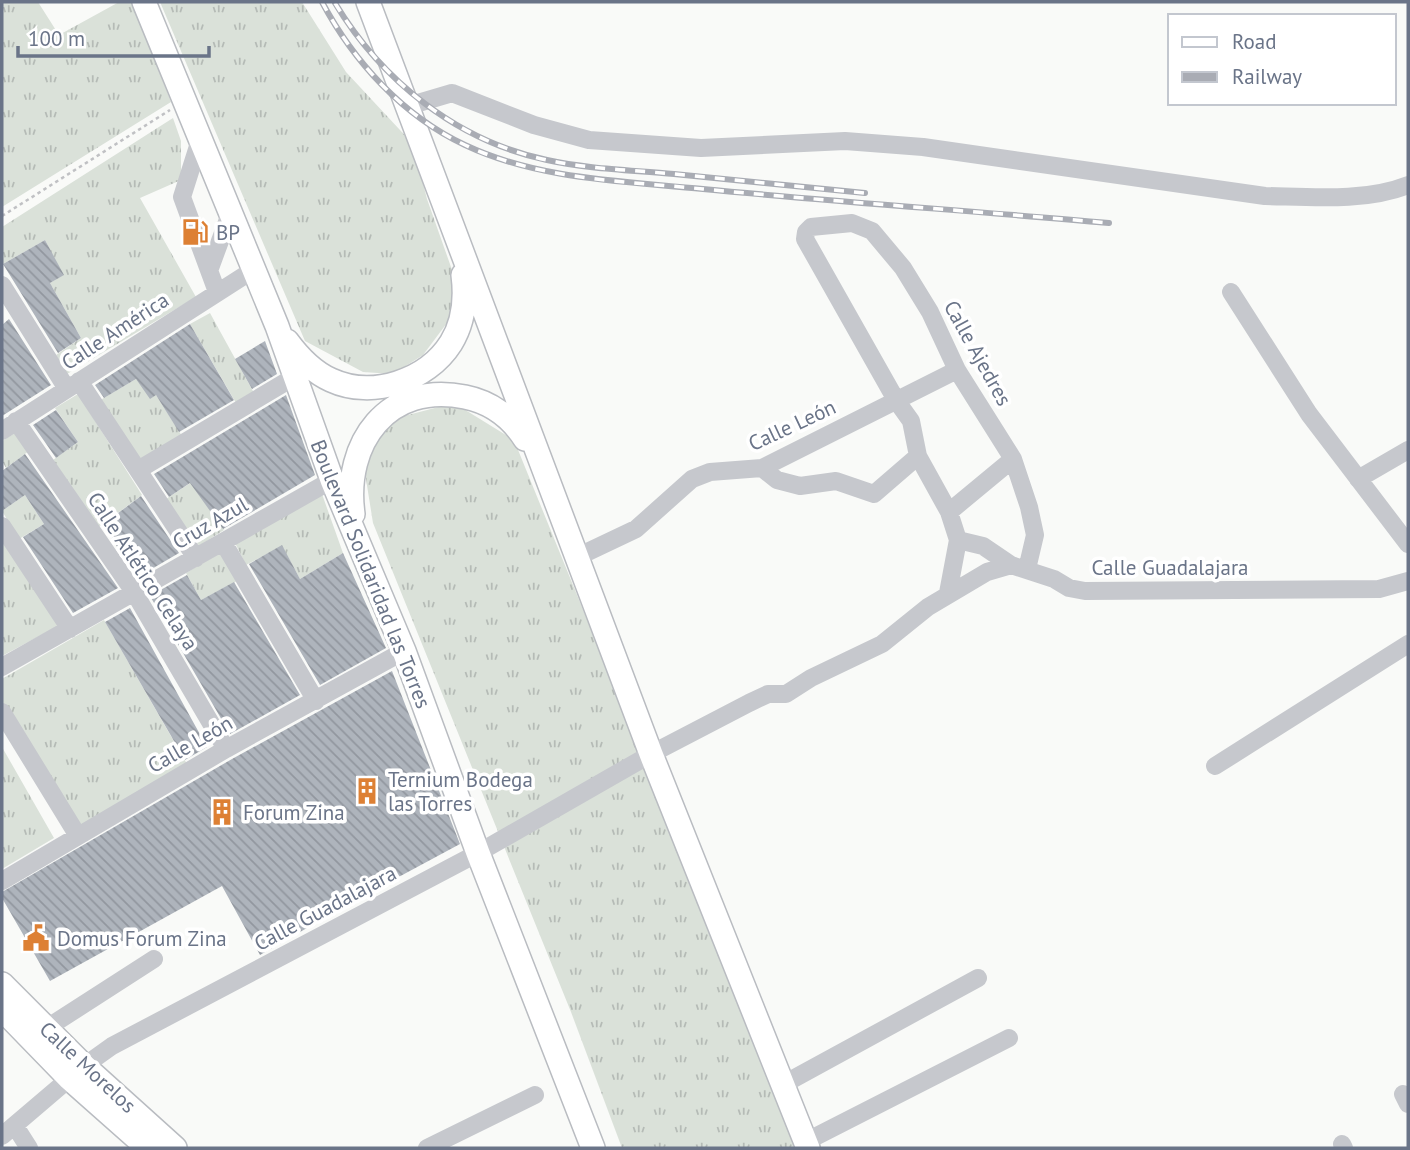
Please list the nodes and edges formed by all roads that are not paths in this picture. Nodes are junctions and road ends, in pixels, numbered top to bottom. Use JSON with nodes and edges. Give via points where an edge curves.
{"nodes":[{"id":1,"x":144,"y":2,"type":"edge"},
{"id":2,"x":368,"y":2,"type":"edge"},
{"id":3,"x":408,"y":106,"type":"junction"},
{"id":4,"x":200,"y":140,"type":"junction"},
{"id":5,"x":1408,"y":185,"type":"edge"},
{"id":6,"x":230,"y":214,"type":"junction"},
{"id":7,"x":456,"y":235,"type":"junction"},
{"id":8,"x":210,"y":268,"type":"junction"},
{"id":9,"x":253,"y":270,"type":"junction"},
{"id":10,"x":2,"y":285,"type":"edge"},
{"id":11,"x":217,"y":292,"type":"junction"},
{"id":12,"x":1231,"y":292,"type":"dead end"},
{"id":13,"x":9,"y":314,"type":"edge"},
{"id":14,"x":277,"y":326,"type":"junction"},
{"id":15,"x":957,"y":370,"type":"junction"},
{"id":16,"x":294,"y":377,"type":"junction"},
{"id":17,"x":73,"y":385,"type":"junction"},
{"id":18,"x":896,"y":400,"type":"junction"},
{"id":19,"x":9,"y":426,"type":"edge"},
{"id":20,"x":1408,"y":450,"type":"edge"},
{"id":21,"x":918,"y":456,"type":"junction"},
{"id":22,"x":538,"y":459,"type":"junction"},
{"id":23,"x":1013,"y":459,"type":"junction"},
{"id":24,"x":762,"y":468,"type":"junction"},
{"id":25,"x":138,"y":470,"type":"junction"},
{"id":26,"x":1358,"y":479,"type":"junction"},
{"id":27,"x":332,"y":480,"type":"junction"},
{"id":28,"x":949,"y":512,"type":"junction"},
{"id":29,"x":2,"y":526,"type":"edge"},
{"id":30,"x":356,"y":534,"type":"junction"},
{"id":31,"x":958,"y":540,"type":"junction"},
{"id":32,"x":223,"y":542,"type":"junction"},
{"id":33,"x":1408,"y":544,"type":"edge"},
{"id":34,"x":577,"y":557,"type":"junction"},
{"id":35,"x":196,"y":558,"type":"junction"},
{"id":36,"x":1019,"y":567,"type":"junction"},
{"id":37,"x":1408,"y":581,"type":"edge"},
{"id":38,"x":134,"y":592,"type":"junction"},
{"id":39,"x":948,"y":593,"type":"junction"},
{"id":40,"x":70,"y":629,"type":"junction"},
{"id":41,"x":1408,"y":644,"type":"edge"},
{"id":42,"x":404,"y":651,"type":"junction"},
{"id":43,"x":2,"y":667,"type":"edge"},
{"id":44,"x":316,"y":701,"type":"junction"},
{"id":45,"x":2,"y":712,"type":"edge"},
{"id":46,"x":226,"y":749,"type":"junction"},
{"id":47,"x":651,"y":754,"type":"junction"},
{"id":48,"x":1215,"y":766,"type":"dead end"},
{"id":49,"x":78,"y":836,"type":"junction"},
{"id":50,"x":478,"y":853,"type":"junction"},
{"id":51,"x":2,"y":881,"type":"edge"},
{"id":52,"x":154,"y":958,"type":"dead end"},
{"id":53,"x":978,"y":978,"type":"dead end"},
{"id":54,"x":2,"y":984,"type":"edge"},
{"id":55,"x":19,"y":1027,"type":"edge"},
{"id":56,"x":1009,"y":1038,"type":"dead end"},
{"id":57,"x":77,"y":1072,"type":"junction"},
{"id":58,"x":782,"y":1085,"type":"junction"},
{"id":59,"x":535,"y":1094,"type":"dead end"},
{"id":60,"x":8,"y":1131,"type":"edge"},
{"id":61,"x":146,"y":1143,"type":"edge"},
{"id":62,"x":806,"y":1145,"type":"edge"},
{"id":63,"x":29,"y":1148,"type":"edge"},
{"id":64,"x":175,"y":1148,"type":"edge"},
{"id":65,"x":427,"y":1148,"type":"edge"},
{"id":66,"x":593,"y":1148,"type":"edge"}],
"edges":[{"from":1,"to":4,"type":"main road","name":"Boulevard Solidaridad las Torres"},
{"from":2,"to":3,"type":"main road"},
{"from":3,"to":5,"type":"street","via":[[452,93],[534,125],[589,139],[701,148],[845,141],[923,147],[1265,195],[1369,194]]},
{"from":3,"to":7,"type":"main road"},
{"from":4,"to":6,"type":"main road","name":"Boulevard Solidaridad las Torres"},
{"from":4,"to":8,"type":"street","via":[[182,195]]},
{"from":6,"to":8,"type":"street"},
{"from":6,"to":9,"type":"main road","name":"Boulevard Solidaridad las Torres"},
{"from":7,"to":14,"type":"main road","via":[[464,283],[462,317],[443,353],[411,378],[371,387],[332,381],[300,356]]},
{"from":7,"to":22,"type":"main road"},
{"from":8,"to":11,"type":"street"},
{"from":9,"to":11,"type":"street","name":"Calle América"},
{"from":9,"to":14,"type":"main road","name":"Boulevard Solidaridad las Torres"},
{"from":10,"to":13,"type":"street"},
{"from":11,"to":17,"type":"street","name":"Calle América"},
{"from":12,"to":26,"type":"street"},
{"from":13,"to":17,"type":"street"},
{"from":14,"to":16,"type":"main road","name":"Boulevard Solidaridad las Torres"},
{"from":15,"to":18,"type":"street","name":"Calle León"},
{"from":15,"to":18,"type":"street","name":"Calle Ajedres","via":[[903,268],[872,232],[852,223],[811,227],[806,239]]},
{"from":15,"to":23,"type":"street","name":"Calle Ajedres"},
{"from":16,"to":25,"type":"street"},
{"from":16,"to":27,"type":"main road","name":"Boulevard Solidaridad las Torres"},
{"from":17,"to":19,"type":"street","name":"Calle América"},
{"from":17,"to":25,"type":"street"},
{"from":18,"to":21,"type":"street","via":[[911,421]]},
{"from":18,"to":24,"type":"street","name":"Calle León"},
{"from":19,"to":38,"type":"street","name":"Calle Atlético Celaya"},
{"from":20,"to":26,"type":"street"},
{"from":21,"to":24,"type":"street","via":[[874,494],[836,481],[800,486],[777,480]]},
{"from":21,"to":28,"type":"street"},
{"from":22,"to":30,"type":"main road","via":[[513,424],[483,402],[445,394],[410,399],[376,424],[359,449],[351,486]]},
{"from":22,"to":34,"type":"main road"},
{"from":23,"to":28,"type":"street"},
{"from":23,"to":36,"type":"street","name":"Calle Ajedres","via":[[1035,535]]},
{"from":24,"to":34,"type":"street","name":"Calle León","via":[[710,472],[692,479],[636,529]]},
{"from":25,"to":35,"type":"street"},
{"from":26,"to":33,"type":"street"},
{"from":27,"to":30,"type":"main road","name":"Boulevard Solidaridad las Torres"},
{"from":27,"to":32,"type":"street","name":"Cruz Azul"},
{"from":28,"to":31,"type":"street"},
{"from":29,"to":40,"type":"street"},
{"from":30,"to":42,"type":"main road","name":"Boulevard Solidaridad las Torres"},
{"from":31,"to":36,"type":"street","name":"Calle Guadalajara","via":[[983,546]]},
{"from":31,"to":39,"type":"street"},
{"from":32,"to":35,"type":"street","name":"Cruz Azul"},
{"from":32,"to":44,"type":"street"},
{"from":34,"to":47,"type":"main road"},
{"from":35,"to":38,"type":"street","name":"Cruz Azul"},
{"from":36,"to":37,"type":"street","name":"Calle Guadalajara","via":[[1085,591],[1379,589]]},
{"from":36,"to":39,"type":"street","via":[[987,572]]},
{"from":38,"to":40,"type":"street","name":"Cruz Azul"},
{"from":38,"to":46,"type":"street","name":"Calle Atlético Celaya"},
{"from":39,"to":47,"type":"street","via":[[882,644],[786,694],[768,694],[749,703]]},
{"from":40,"to":43,"type":"street","name":"Cruz Azul"},
{"from":41,"to":48,"type":"street"},
{"from":42,"to":44,"type":"street","name":"Calle León"},
{"from":42,"to":50,"type":"main road","name":"Boulevard Solidaridad las Torres"},
{"from":44,"to":46,"type":"street","name":"Calle León"},
{"from":45,"to":49,"type":"street"},
{"from":46,"to":49,"type":"street","name":"Calle León"},
{"from":47,"to":50,"type":"street","name":"Calle Guadalajara"},
{"from":47,"to":58,"type":"main road"},
{"from":49,"to":51,"type":"street","name":"Calle León"},
{"from":50,"to":57,"type":"street","name":"Calle Guadalajara","via":[[131,1036]]},
{"from":50,"to":66,"type":"main road","name":"Boulevard Solidaridad las Torres"},
{"from":52,"to":55,"type":"street"},
{"from":53,"to":58,"type":"street"},
{"from":54,"to":55,"type":"main road","name":"Calle Morelos"},
{"from":55,"to":57,"type":"main road","name":"Calle Morelos"},
{"from":56,"to":62,"type":"street"},
{"from":57,"to":60,"type":"street","name":"Calle Guadalajara"},
{"from":57,"to":61,"type":"main road","name":"Calle Morelos"},
{"from":58,"to":62,"type":"main road"},
{"from":59,"to":65,"type":"street"},
{"from":60,"to":63,"type":"street"},
{"from":61,"to":64,"type":"main road","name":"Calle Morelos"}]}
